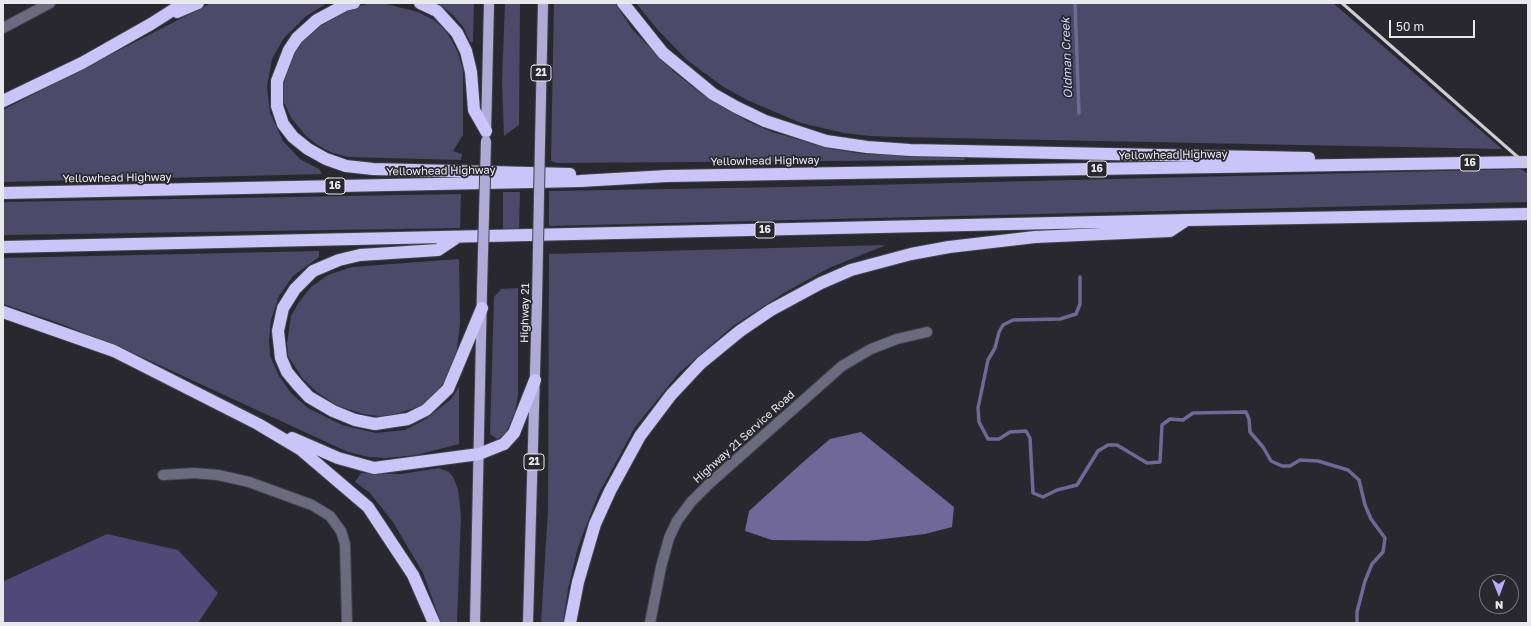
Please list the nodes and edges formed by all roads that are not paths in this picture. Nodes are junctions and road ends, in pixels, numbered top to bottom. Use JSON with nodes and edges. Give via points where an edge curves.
{"nodes":[{"id":1,"x":50,"y":3,"type":"edge"},
{"id":2,"x":184,"y":3,"type":"edge"},
{"id":3,"x":198,"y":3,"type":"edge"},
{"id":4,"x":354,"y":3,"type":"edge"},
{"id":5,"x":420,"y":3,"type":"edge"},
{"id":6,"x":489,"y":3,"type":"edge"},
{"id":7,"x":543,"y":3,"type":"edge"},
{"id":8,"x":623,"y":3,"type":"edge"},
{"id":9,"x":151,"y":24,"type":"junction"},
{"id":10,"x":3,"y":28,"type":"edge"},
{"id":11,"x":3,"y":101,"type":"edge"},
{"id":12,"x":486,"y":136,"type":"junction"},
{"id":13,"x":1528,"y":162,"type":"edge"},
{"id":14,"x":1412,"y":164,"type":"junction"},
{"id":15,"x":667,"y":176,"type":"junction"},
{"id":16,"x":3,"y":193,"type":"edge"},
{"id":17,"x":1528,"y":214,"type":"edge"},
{"id":18,"x":1186,"y":220,"type":"junction"},
{"id":19,"x":456,"y":238,"type":"junction"},
{"id":20,"x":3,"y":247,"type":"edge"},
{"id":21,"x":482,"y":308,"type":"junction"},
{"id":22,"x":3,"y":312,"type":"edge"},
{"id":23,"x":927,"y":332,"type":"dead end"},
{"id":24,"x":535,"y":380,"type":"junction"},
{"id":25,"x":258,"y":424,"type":"junction"},
{"id":26,"x":479,"y":454,"type":"junction"},
{"id":27,"x":162,"y":475,"type":"dead end"},
{"id":28,"x":347,"y":623,"type":"edge"},
{"id":29,"x":434,"y":623,"type":"edge"},
{"id":30,"x":475,"y":623,"type":"edge"},
{"id":31,"x":528,"y":623,"type":"edge"},
{"id":32,"x":570,"y":623,"type":"edge"},
{"id":33,"x":650,"y":623,"type":"edge"}],
"edges":[{"from":1,"to":10,"type":"street"},
{"from":2,"to":9,"type":"highway"},
{"from":3,"to":9,"type":"highway"},
{"from":4,"to":15,"type":"highway","via":[[330,13],[306,29],[289,50],[276,93],[283,124],[293,137],[326,159],[346,166],[373,169]]},
{"from":5,"to":12,"type":"highway","via":[[436,11],[457,33],[466,51],[471,72],[474,110]]},
{"from":6,"to":12,"type":"main road"},
{"from":7,"to":24,"type":"main road","name":"Highway 21","number":"21","bridge":true},
{"from":8,"to":14,"type":"highway","via":[[663,53],[713,94],[765,121],[826,141],[910,150],[1274,156]]},
{"from":9,"to":11,"type":"highway","via":[[82,63]]},
{"from":12,"to":21,"type":"main road","bridge":true},
{"from":13,"to":14,"type":"highway","name":"Yellowhead Highway","number":"16"},
{"from":14,"to":15,"type":"highway","name":"Yellowhead Highway","number":"16"},
{"from":15,"to":16,"type":"highway","name":"Yellowhead Highway","number":"16","via":[[580,181]]},
{"from":17,"to":18,"type":"highway","number":"16"},
{"from":18,"to":19,"type":"highway","number":"16"},
{"from":18,"to":32,"type":"highway","via":[[1170,231],[1035,237],[911,254],[852,270],[792,298],[758,319],[701,363],[671,395],[640,436],[595,524],[578,582]]},
{"from":19,"to":20,"type":"highway","number":"16"},
{"from":19,"to":21,"type":"highway","via":[[438,250],[360,255],[339,260],[313,271],[295,289],[284,308],[278,331],[281,358],[287,372],[309,397],[333,411],[355,420],[375,424],[408,419],[426,410],[448,389]]},
{"from":21,"to":26,"type":"main road"},
{"from":22,"to":25,"type":"highway","via":[[114,351]]},
{"from":23,"to":33,"type":"street","name":"Highway 21 Service Road","via":[[897,339],[871,349],[842,366],[691,502],[677,521],[669,538]]},
{"from":24,"to":26,"type":"highway","via":[[514,433],[504,444]]},
{"from":24,"to":31,"type":"main road","name":"Highway 21","number":"21"},
{"from":25,"to":26,"type":"highway","via":[[338,458],[374,468]]},
{"from":25,"to":29,"type":"highway","via":[[300,449],[368,507],[413,575]]},
{"from":26,"to":30,"type":"main road"},
{"from":27,"to":28,"type":"street","via":[[194,473],[226,476],[312,505],[330,516],[341,531],[345,544]]}]}
